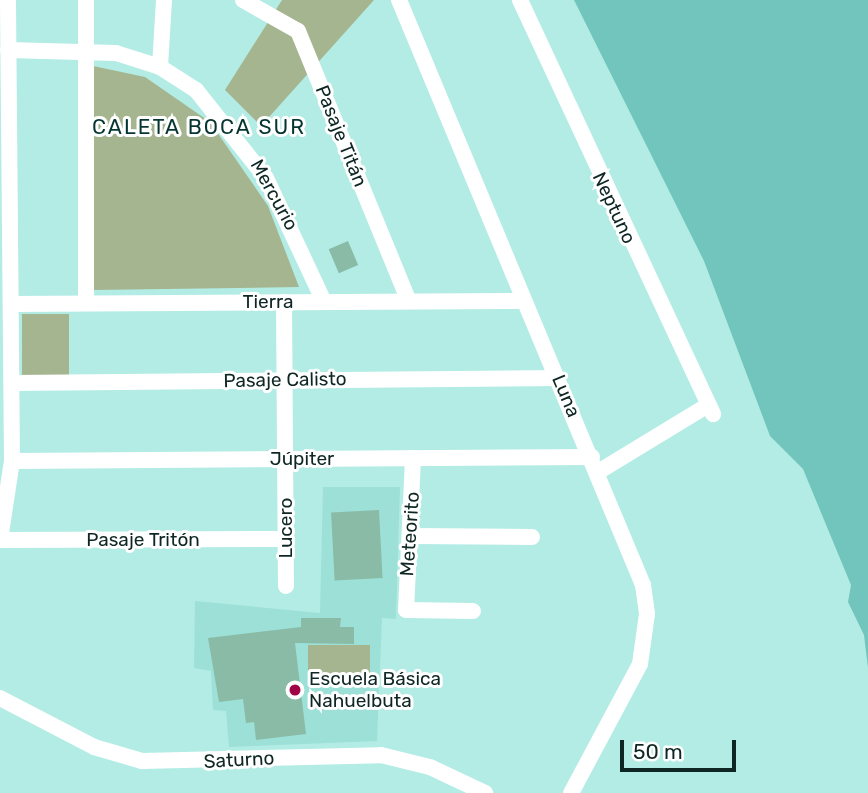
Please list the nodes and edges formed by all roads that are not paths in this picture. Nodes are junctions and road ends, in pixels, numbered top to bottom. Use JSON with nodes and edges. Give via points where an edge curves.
{"nodes":[{"id":1,"x":8,"y":0,"type":"edge"},
{"id":2,"x":86,"y":0,"type":"edge"},
{"id":3,"x":164,"y":0,"type":"edge"},
{"id":4,"x":243,"y":0,"type":"edge"},
{"id":5,"x":399,"y":0,"type":"edge"},
{"id":6,"x":520,"y":0,"type":"edge"},
{"id":7,"x":5,"y":39,"type":"edge"},
{"id":8,"x":86,"y":50,"type":"junction"},
{"id":9,"x":160,"y":66,"type":"junction"},
{"id":10,"x":5,"y":186,"type":"edge"},
{"id":11,"x":409,"y":301,"type":"junction"},
{"id":12,"x":524,"y":301,"type":"junction"},
{"id":13,"x":284,"y":302,"type":"junction"},
{"id":14,"x":324,"y":302,"type":"junction"},
{"id":15,"x":86,"y":303,"type":"junction"},
{"id":16,"x":11,"y":304,"type":"junction"},
{"id":17,"x":558,"y":378,"type":"junction"},
{"id":18,"x":285,"y":380,"type":"junction"},
{"id":19,"x":12,"y":383,"type":"junction"},
{"id":20,"x":413,"y":458,"type":"junction"},
{"id":21,"x":285,"y":459,"type":"junction"},
{"id":22,"x":12,"y":461,"type":"junction"},
{"id":23,"x":595,"y":464,"type":"junction"},
{"id":24,"x":4,"y":484,"type":"edge"},
{"id":25,"x":412,"y":536,"type":"junction"},
{"id":26,"x":532,"y":537,"type":"dead end"},
{"id":27,"x":286,"y":539,"type":"junction"},
{"id":28,"x":0,"y":540,"type":"edge"},
{"id":29,"x":286,"y":586,"type":"dead end"},
{"id":30,"x":473,"y":611,"type":"dead end"},
{"id":31,"x":0,"y":698,"type":"edge"},
{"id":32,"x":485,"y":793,"type":"edge"},
{"id":33,"x":572,"y":793,"type":"edge"}],
"edges":[{"from":1,"to":7,"type":"street"},
{"from":2,"to":8,"type":"street"},
{"from":3,"to":9,"type":"street"},
{"from":4,"to":11,"type":"street","name":"Pasaje Titán","via":[[298,31]]},
{"from":5,"to":12,"type":"street","name":"Luna"},
{"from":6,"to":23,"type":"street","name":"Neptuno","via":[[710,410]]},
{"from":7,"to":8,"type":"street","name":"Mercurio"},
{"from":7,"to":10,"type":"street"},
{"from":8,"to":9,"type":"street","name":"Mercurio"},
{"from":8,"to":15,"type":"street"},
{"from":9,"to":14,"type":"street","name":"Mercurio","via":[[211,103],[251,155],[288,216]]},
{"from":10,"to":16,"type":"street"},
{"from":11,"to":12,"type":"street","name":"Tierra"},
{"from":11,"to":14,"type":"street","name":"Tierra"},
{"from":12,"to":17,"type":"street","name":"Luna"},
{"from":13,"to":14,"type":"street","name":"Tierra"},
{"from":13,"to":15,"type":"street","name":"Tierra"},
{"from":13,"to":18,"type":"street","name":"Lucero"},
{"from":15,"to":16,"type":"street","name":"Tierra"},
{"from":16,"to":19,"type":"street"},
{"from":17,"to":18,"type":"street","name":"Pasaje Calisto"},
{"from":17,"to":23,"type":"street","name":"Luna"},
{"from":18,"to":19,"type":"street","name":"Pasaje Calisto"},
{"from":18,"to":21,"type":"street","name":"Lucero"},
{"from":19,"to":22,"type":"street"},
{"from":20,"to":21,"type":"street","name":"Júpiter"},
{"from":20,"to":23,"type":"street","name":"Júpiter"},
{"from":20,"to":25,"type":"street","name":"Meteorito"},
{"from":21,"to":22,"type":"street","name":"Júpiter"},
{"from":21,"to":27,"type":"street","name":"Lucero"},
{"from":22,"to":24,"type":"street"},
{"from":23,"to":33,"type":"street","name":"Luna","via":[[643,585],[646,630],[636,674]]},
{"from":24,"to":28,"type":"street"},
{"from":25,"to":26,"type":"street"},
{"from":25,"to":30,"type":"street","name":"Meteorito","via":[[406,610]]},
{"from":27,"to":28,"type":"street","name":"Pasaje Tritón"},
{"from":27,"to":29,"type":"street","name":"Lucero"},
{"from":31,"to":32,"type":"street","name":"Saturno","via":[[94,747],[142,761],[381,755],[430,767]]}]}
